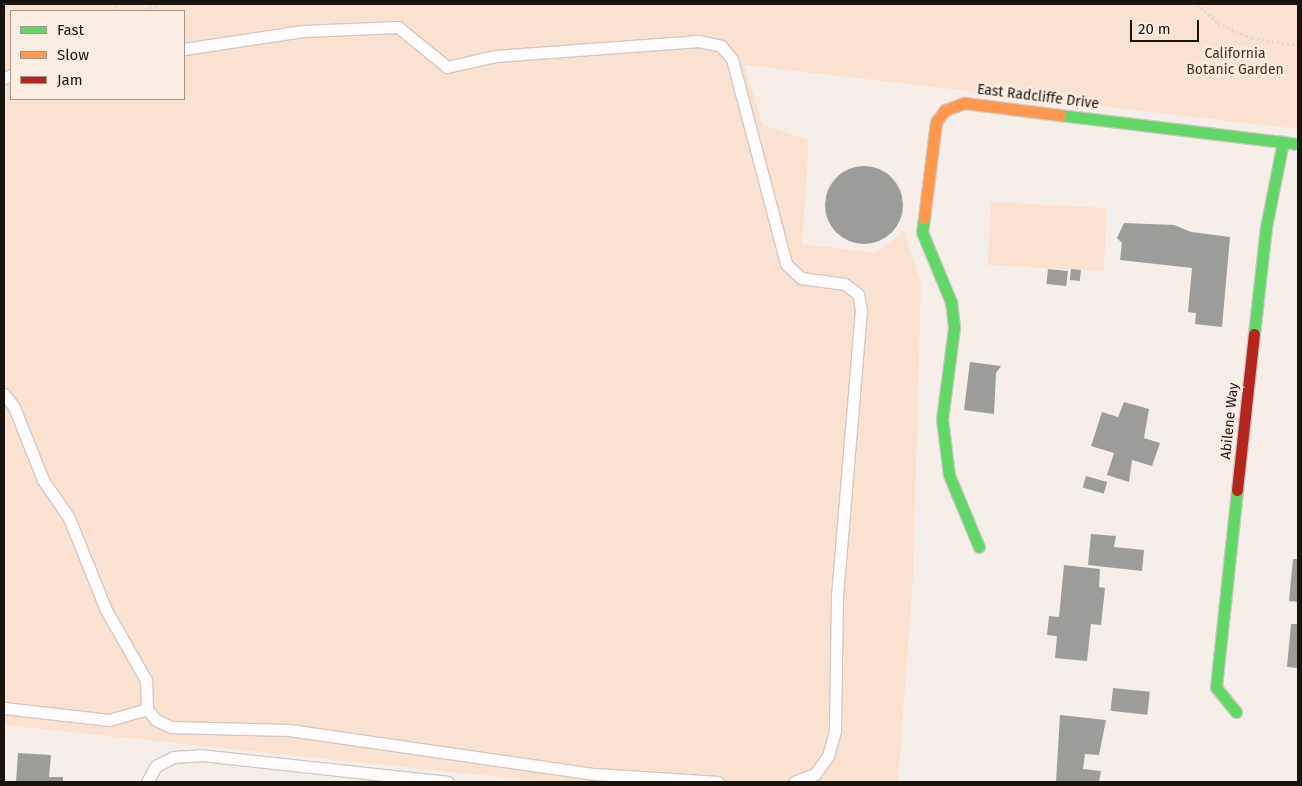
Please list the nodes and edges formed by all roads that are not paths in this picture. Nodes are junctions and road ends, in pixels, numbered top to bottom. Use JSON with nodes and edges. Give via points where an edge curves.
{"nodes":[{"id":1,"x":185,"y":50,"type":"edge"},
{"id":2,"x":1283,"y":142,"type":"junction"},
{"id":3,"x":1298,"y":144,"type":"edge"},
{"id":4,"x":4,"y":394,"type":"edge"},
{"id":5,"x":979,"y":547,"type":"dead end"},
{"id":6,"x":4,"y":708,"type":"edge"},
{"id":7,"x":147,"y":709,"type":"junction"},
{"id":8,"x":1236,"y":712,"type":"dead end"},
{"id":9,"x":147,"y":782,"type":"edge"},
{"id":10,"x":448,"y":782,"type":"edge"},
{"id":11,"x":718,"y":782,"type":"edge"},
{"id":12,"x":794,"y":782,"type":"edge"}],
"edges":[{"from":1,"to":12,"type":"lane","via":[[303,31],[398,27],[447,67],[495,56],[698,41],[721,46],[732,59],[786,264],[802,278],[845,284],[858,294],[862,310],[837,598],[835,731],[828,756],[815,774]]},
{"from":2,"to":3,"type":"street"},
{"from":2,"to":5,"type":"street","name":"East Radcliffe Drive","via":[[964,103],[945,110],[936,122],[922,232],[951,302],[954,328],[942,419],[949,475]]},
{"from":2,"to":8,"type":"street","name":"Abilene Way","via":[[1266,227],[1216,686]]},
{"from":4,"to":7,"type":"lane","via":[[14,407],[43,480],[70,518],[106,610],[146,680]]},
{"from":6,"to":7,"type":"lane","via":[[109,720]]},
{"from":7,"to":11,"type":"lane","via":[[171,727],[289,730],[595,774]]},
{"from":9,"to":10,"type":"lane","via":[[156,766],[174,758],[200,755]]}]}
